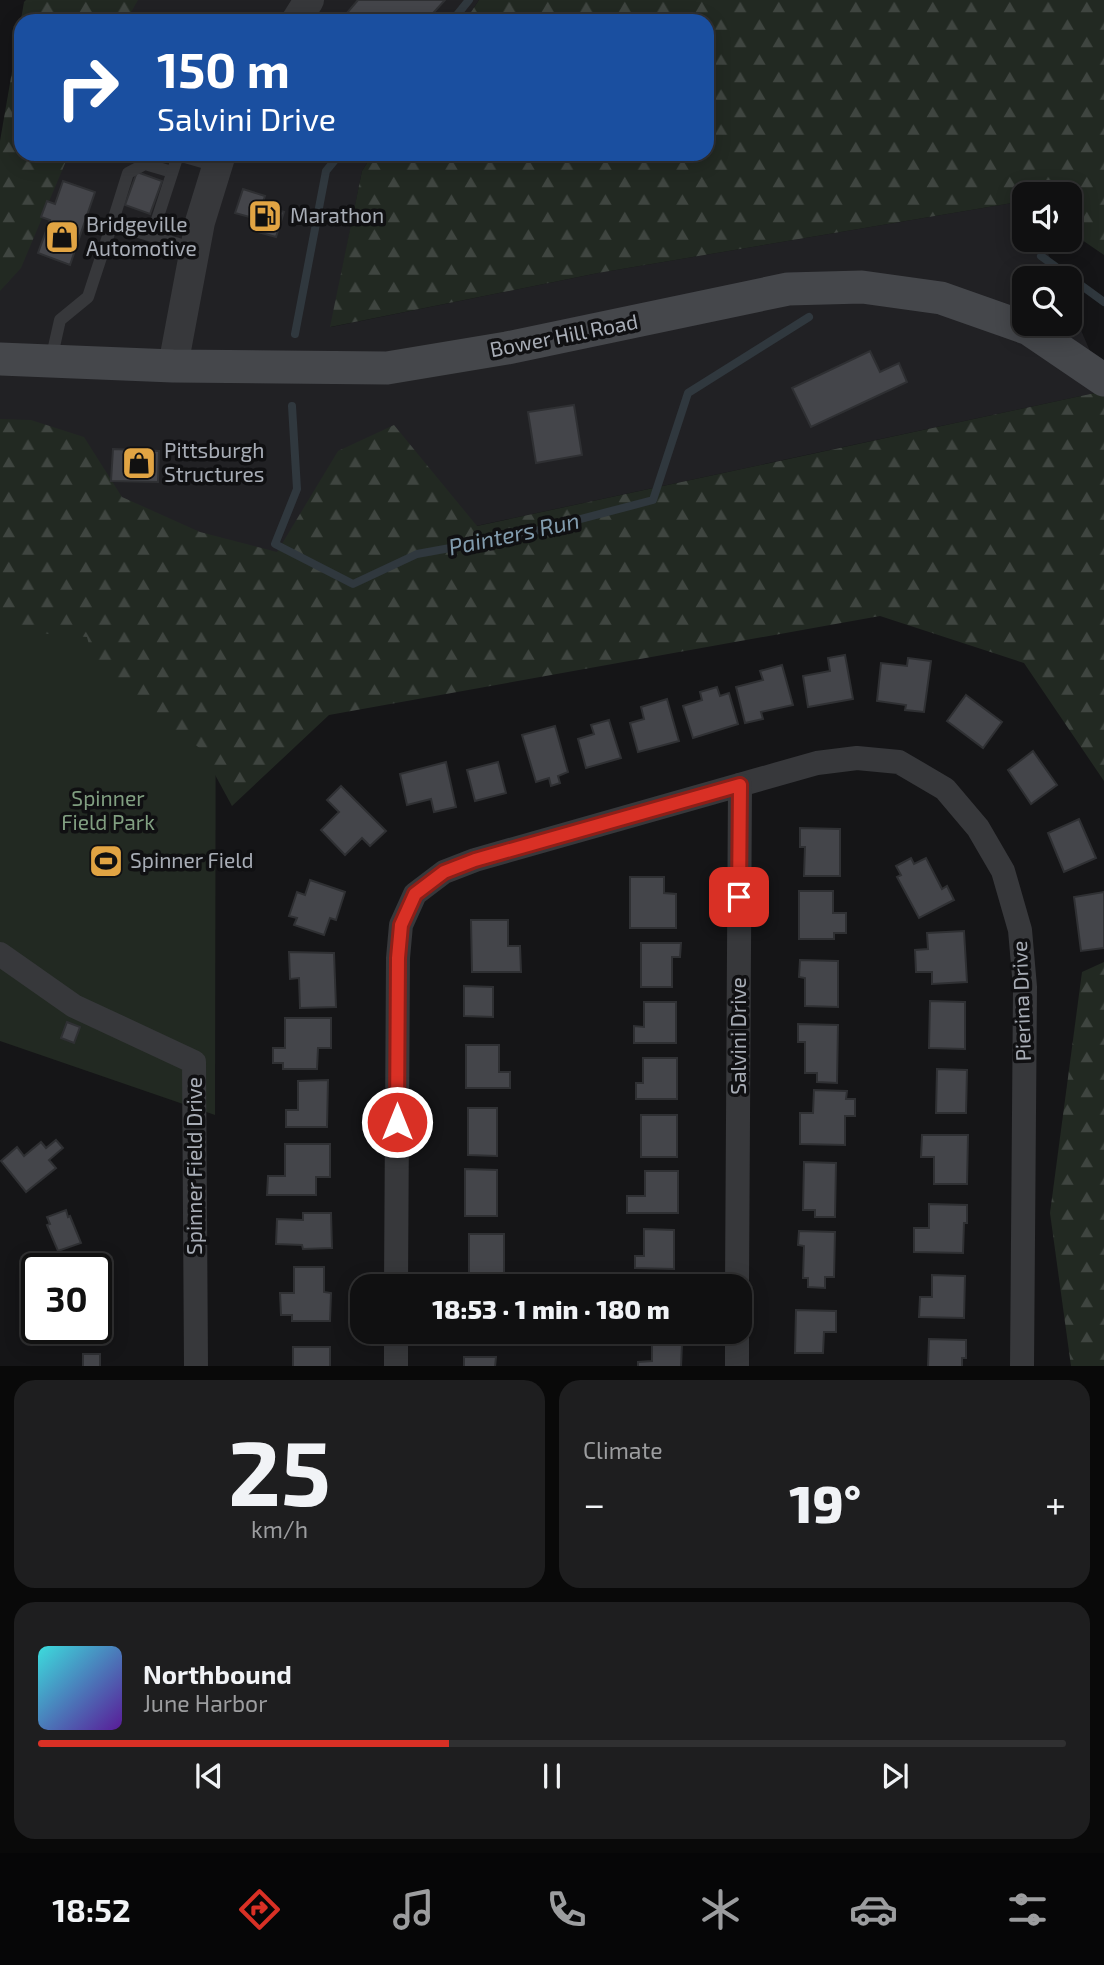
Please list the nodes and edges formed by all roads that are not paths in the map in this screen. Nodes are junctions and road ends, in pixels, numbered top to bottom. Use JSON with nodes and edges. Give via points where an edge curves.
{"nodes":[{"id":1,"x":176,"y":161,"type":"edge"},
{"id":2,"x":219,"y":161,"type":"edge"},
{"id":3,"x":172,"y":172,"type":"junction"},
{"id":4,"x":112,"y":223,"type":"junction"},
{"id":5,"x":152,"y":235,"type":"junction"},
{"id":6,"x":195,"y":249,"type":"junction"},
{"id":7,"x":0,"y":359,"type":"edge"},
{"id":8,"x":51,"y":361,"type":"junction"},
{"id":9,"x":173,"y":366,"type":"junction"},
{"id":10,"x":1104,"y":380,"type":"edge"},
{"id":11,"x":740,"y":785,"type":"junction"},
{"id":12,"x":0,"y":954,"type":"edge"},
{"id":13,"x":396,"y":1274,"type":"edge"},
{"id":14,"x":737,"y":1274,"type":"edge"},
{"id":15,"x":396,"y":1344,"type":"edge"},
{"id":16,"x":737,"y":1344,"type":"edge"},
{"id":17,"x":196,"y":1366,"type":"edge"},
{"id":18,"x":396,"y":1366,"type":"edge"},
{"id":19,"x":737,"y":1366,"type":"edge"},
{"id":20,"x":1022,"y":1366,"type":"edge"}],
"edges":[{"from":1,"to":3,"type":"lane"},
{"from":2,"to":6,"type":"street"},
{"from":3,"to":4,"type":"lane","via":[[145,164],[128,173]]},
{"from":3,"to":5,"type":"lane"},
{"from":4,"to":5,"type":"lane"},
{"from":4,"to":8,"type":"lane","via":[[88,297],[60,320]]},
{"from":5,"to":6,"type":"lane"},
{"from":6,"to":9,"type":"street"},
{"from":7,"to":8,"type":"main road","name":"Bower Hill Road"},
{"from":8,"to":9,"type":"main road","name":"Bower Hill Road"},
{"from":9,"to":10,"type":"main road","name":"Bower Hill Road","via":[[387,368],[788,289],[862,287],[941,298],[1029,329]]},
{"from":11,"to":13,"type":"street","name":"Pierina Drive","via":[[475,860],[444,872],[415,894],[401,925],[398,958]]},
{"from":11,"to":14,"type":"street","name":"Salvini Drive"},
{"from":11,"to":20,"type":"street","name":"Pierina Drive","via":[[817,762],[857,758],[899,762],[945,789],[978,828],[1003,871],[1020,930],[1025,988]]},
{"from":12,"to":17,"type":"street","name":"Spinner Field Drive","via":[[74,1006],[194,1062]]},
{"from":15,"to":18,"type":"street"},
{"from":16,"to":19,"type":"street"}]}
